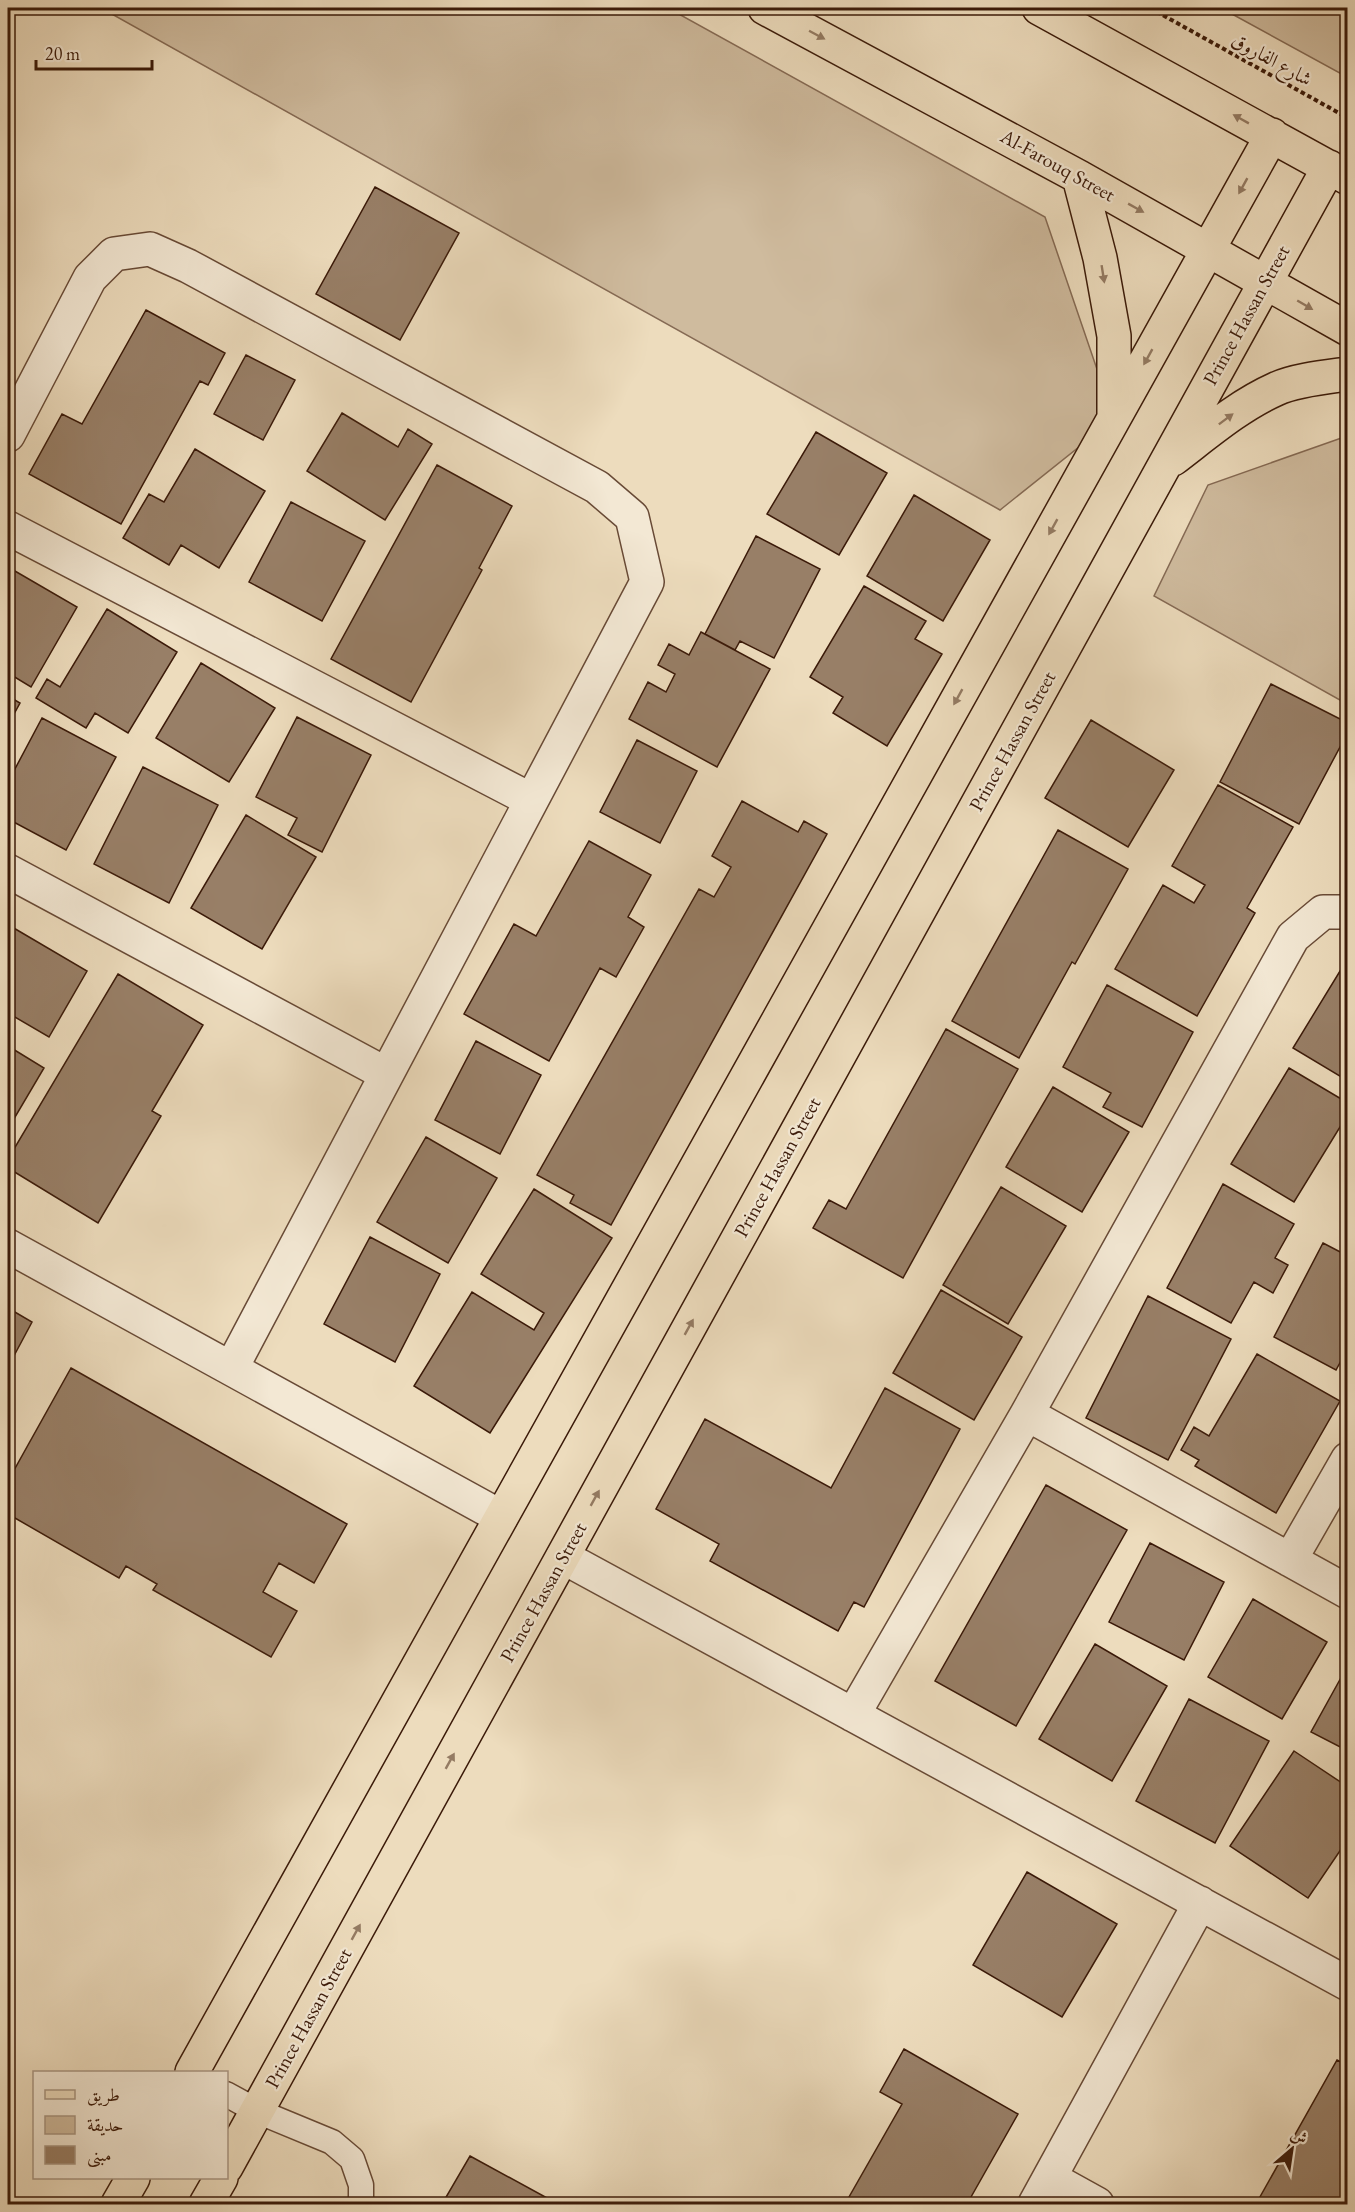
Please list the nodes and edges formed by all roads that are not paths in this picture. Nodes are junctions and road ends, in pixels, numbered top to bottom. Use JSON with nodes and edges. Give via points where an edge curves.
{"nodes":[{"id":1,"x":765,"y":8,"type":"edge"},
{"id":2,"x":1039,"y":8,"type":"edge"},
{"id":3,"x":1272,"y":135,"type":"junction"},
{"id":4,"x":1338,"y":172,"type":"edge"},
{"id":5,"x":1079,"y":177,"type":"junction"},
{"id":6,"x":1208,"y":249,"type":"junction"},
{"id":7,"x":1265,"y":281,"type":"junction"},
{"id":8,"x":1347,"y":329,"type":"edge"},
{"id":9,"x":1347,"y":374,"type":"edge"},
{"id":10,"x":1114,"y":419,"type":"junction"},
{"id":11,"x":8,"y":435,"type":"edge"},
{"id":12,"x":1162,"y":468,"type":"junction"},
{"id":13,"x":8,"y":528,"type":"edge"},
{"id":14,"x":531,"y":800,"type":"junction"},
{"id":15,"x":8,"y":871,"type":"edge"},
{"id":16,"x":1347,"y":912,"type":"edge"},
{"id":17,"x":386,"y":1074,"type":"junction"},
{"id":18,"x":8,"y":1246,"type":"edge"},
{"id":19,"x":231,"y":1367,"type":"junction"},
{"id":20,"x":1027,"y":1414,"type":"junction"},
{"id":21,"x":1347,"y":1460,"type":"edge"},
{"id":22,"x":501,"y":1517,"type":"junction"},
{"id":23,"x":563,"y":1557,"type":"junction"},
{"id":24,"x":1290,"y":1560,"type":"junction"},
{"id":25,"x":1347,"y":1592,"type":"edge"},
{"id":26,"x":853,"y":1715,"type":"junction"},
{"id":27,"x":1200,"y":1903,"type":"junction"},
{"id":28,"x":1347,"y":1984,"type":"edge"},
{"id":29,"x":193,"y":2071,"type":"edge"},
{"id":30,"x":228,"y":2095,"type":"edge"},
{"id":31,"x":257,"y":2111,"type":"junction"},
{"id":32,"x":228,"y":2163,"type":"edge"},
{"id":33,"x":132,"y":2179,"type":"edge"},
{"id":34,"x":220,"y":2179,"type":"edge"},
{"id":35,"x":1042,"y":2192,"type":"edge"},
{"id":36,"x":118,"y":2205,"type":"edge"},
{"id":37,"x":206,"y":2205,"type":"edge"},
{"id":38,"x":361,"y":2205,"type":"edge"},
{"id":39,"x":1096,"y":2205,"type":"edge"}],
"edges":[{"from":1,"to":5,"type":"main road","name":"Al-Farouq Street","one_way":true},
{"from":3,"to":2,"type":"main road","one_way":true},
{"from":3,"to":4,"type":"main road"},
{"from":3,"to":6,"type":"main road","one_way":true},
{"from":4,"to":7,"type":"main road","name":"Prince Hassan Street"},
{"from":5,"to":6,"type":"main road","name":"Al-Farouq Street","one_way":true},
{"from":5,"to":10,"type":"main road","one_way":true,"via":[[1100,258],[1114,336]]},
{"from":6,"to":7,"type":"main road","name":"Al-Farouq Street"},
{"from":6,"to":10,"type":"main road","one_way":true},
{"from":7,"to":8,"type":"main road","name":"Al-Farouq Street","one_way":true},
{"from":7,"to":12,"type":"main road","name":"Prince Hassan Street"},
{"from":12,"to":9,"type":"main road","one_way":true,"via":[[1238,410],[1277,388]]},
{"from":10,"to":22,"type":"main road","one_way":true},
{"from":11,"to":14,"type":"street","via":[[90,278],[114,254],[150,249],[597,487],[632,517],[647,582]]},
{"from":23,"to":12,"type":"main road","name":"Prince Hassan Street","one_way":true},
{"from":13,"to":14,"type":"street"},
{"from":14,"to":17,"type":"street"},
{"from":15,"to":17,"type":"street"},
{"from":16,"to":20,"type":"street","via":[[1323,912],[1293,937]]},
{"from":17,"to":19,"type":"street"},
{"from":18,"to":19,"type":"street"},
{"from":19,"to":22,"type":"street"},
{"from":20,"to":24,"type":"street"},
{"from":20,"to":26,"type":"street"},
{"from":21,"to":24,"type":"street"},
{"from":22,"to":29,"type":"main road"},
{"from":23,"to":26,"type":"street"},
{"from":31,"to":23,"type":"main road","name":"Prince Hassan Street","one_way":true},
{"from":24,"to":25,"type":"street"},
{"from":26,"to":27,"type":"street"},
{"from":27,"to":28,"type":"street"},
{"from":27,"to":35,"type":"street"},
{"from":30,"to":31,"type":"lane"},
{"from":31,"to":32,"type":"main road","name":"Prince Hassan Street"},
{"from":31,"to":38,"type":"lane","via":[[332,2142],[352,2159],[361,2185]]},
{"from":33,"to":36,"type":"main road"},
{"from":34,"to":37,"type":"main road"},
{"from":35,"to":39,"type":"street"}]}
